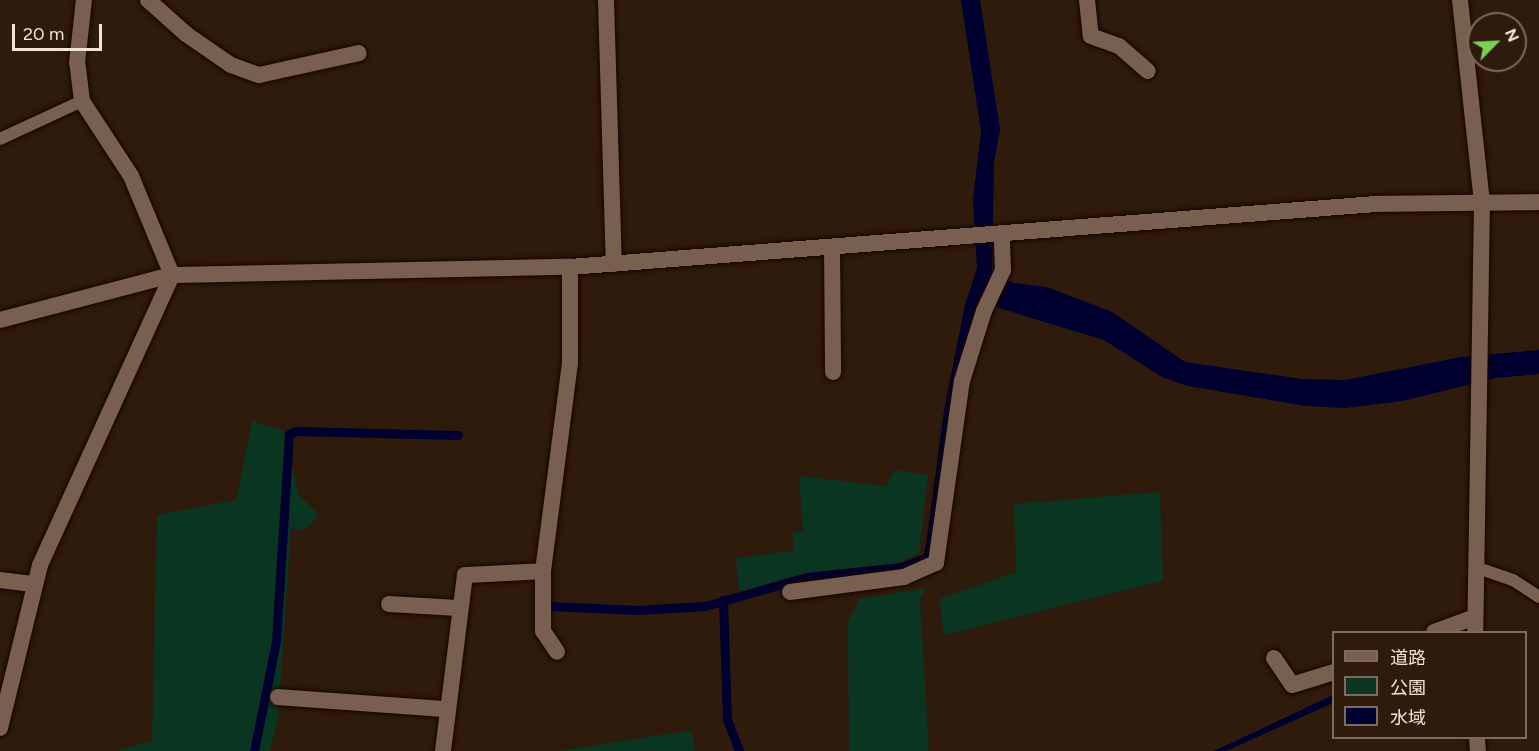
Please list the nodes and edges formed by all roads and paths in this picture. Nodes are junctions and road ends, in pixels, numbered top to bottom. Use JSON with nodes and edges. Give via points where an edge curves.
{"nodes":[{"id":1,"x":84,"y":0,"type":"edge"},
{"id":2,"x":148,"y":0,"type":"edge"},
{"id":3,"x":606,"y":0,"type":"edge"},
{"id":4,"x":1087,"y":0,"type":"edge"},
{"id":5,"x":1460,"y":0,"type":"edge"},
{"id":6,"x":358,"y":53,"type":"dead end"},
{"id":7,"x":1148,"y":71,"type":"dead end"},
{"id":8,"x":82,"y":100,"type":"junction"},
{"id":9,"x":0,"y":139,"type":"edge"},
{"id":10,"x":1539,"y":202,"type":"edge"},
{"id":11,"x":1482,"y":203,"type":"junction"},
{"id":12,"x":1002,"y":234,"type":"junction"},
{"id":13,"x":832,"y":247,"type":"junction"},
{"id":14,"x":614,"y":264,"type":"junction"},
{"id":15,"x":570,"y":267,"type":"junction"},
{"id":16,"x":172,"y":275,"type":"junction"},
{"id":17,"x":0,"y":320,"type":"edge"},
{"id":18,"x":833,"y":372,"type":"dead end"},
{"id":19,"x":1475,"y":567,"type":"junction"},
{"id":20,"x":543,"y":571,"type":"junction"},
{"id":21,"x":0,"y":580,"type":"edge"},
{"id":22,"x":35,"y":584,"type":"junction"},
{"id":23,"x":790,"y":592,"type":"dead end"},
{"id":24,"x":1539,"y":597,"type":"edge"},
{"id":25,"x":389,"y":604,"type":"dead end"},
{"id":26,"x":459,"y":608,"type":"junction"},
{"id":27,"x":1475,"y":625,"type":"edge"},
{"id":28,"x":1444,"y":631,"type":"edge"},
{"id":29,"x":557,"y":652,"type":"dead end"},
{"id":30,"x":1274,"y":658,"type":"dead end"},
{"id":31,"x":1332,"y":673,"type":"edge"},
{"id":32,"x":278,"y":697,"type":"dead end"},
{"id":33,"x":447,"y":709,"type":"junction"},
{"id":34,"x":0,"y":728,"type":"edge"},
{"id":35,"x":443,"y":751,"type":"edge"}],
"edges":[{"from":1,"to":8,"type":"street","via":[[77,63]]},
{"from":2,"to":6,"type":"street","via":[[186,34],[231,65],[259,75]]},
{"from":3,"to":14,"type":"street"},
{"from":4,"to":7,"type":"street","via":[[1091,36],[1119,46]]},
{"from":5,"to":11,"type":"street"},
{"from":8,"to":9,"type":"lane"},
{"from":8,"to":16,"type":"street","via":[[131,177]]},
{"from":10,"to":11,"type":"street"},
{"from":11,"to":12,"type":"street","via":[[1375,204]]},
{"from":11,"to":19,"type":"street"},
{"from":12,"to":13,"type":"street"},
{"from":12,"to":23,"type":"street","via":[[1003,270],[984,311],[962,381],[936,564],[904,577]]},
{"from":13,"to":14,"type":"street"},
{"from":13,"to":18,"type":"street"},
{"from":14,"to":15,"type":"street"},
{"from":15,"to":16,"type":"street"},
{"from":15,"to":20,"type":"street","via":[[570,363]]},
{"from":16,"to":17,"type":"street"},
{"from":16,"to":22,"type":"street","via":[[40,565]]},
{"from":19,"to":24,"type":"lane","via":[[1513,580]]},
{"from":19,"to":27,"type":"street"},
{"from":20,"to":26,"type":"street","via":[[465,575]]},
{"from":20,"to":29,"type":"street","via":[[543,631]]},
{"from":21,"to":22,"type":"street"},
{"from":22,"to":34,"type":"street"},
{"from":25,"to":26,"type":"street"},
{"from":26,"to":33,"type":"street"},
{"from":27,"to":28,"type":"street"},
{"from":30,"to":31,"type":"street","via":[[1292,685]]},
{"from":32,"to":33,"type":"street"},
{"from":33,"to":35,"type":"street"}]}
